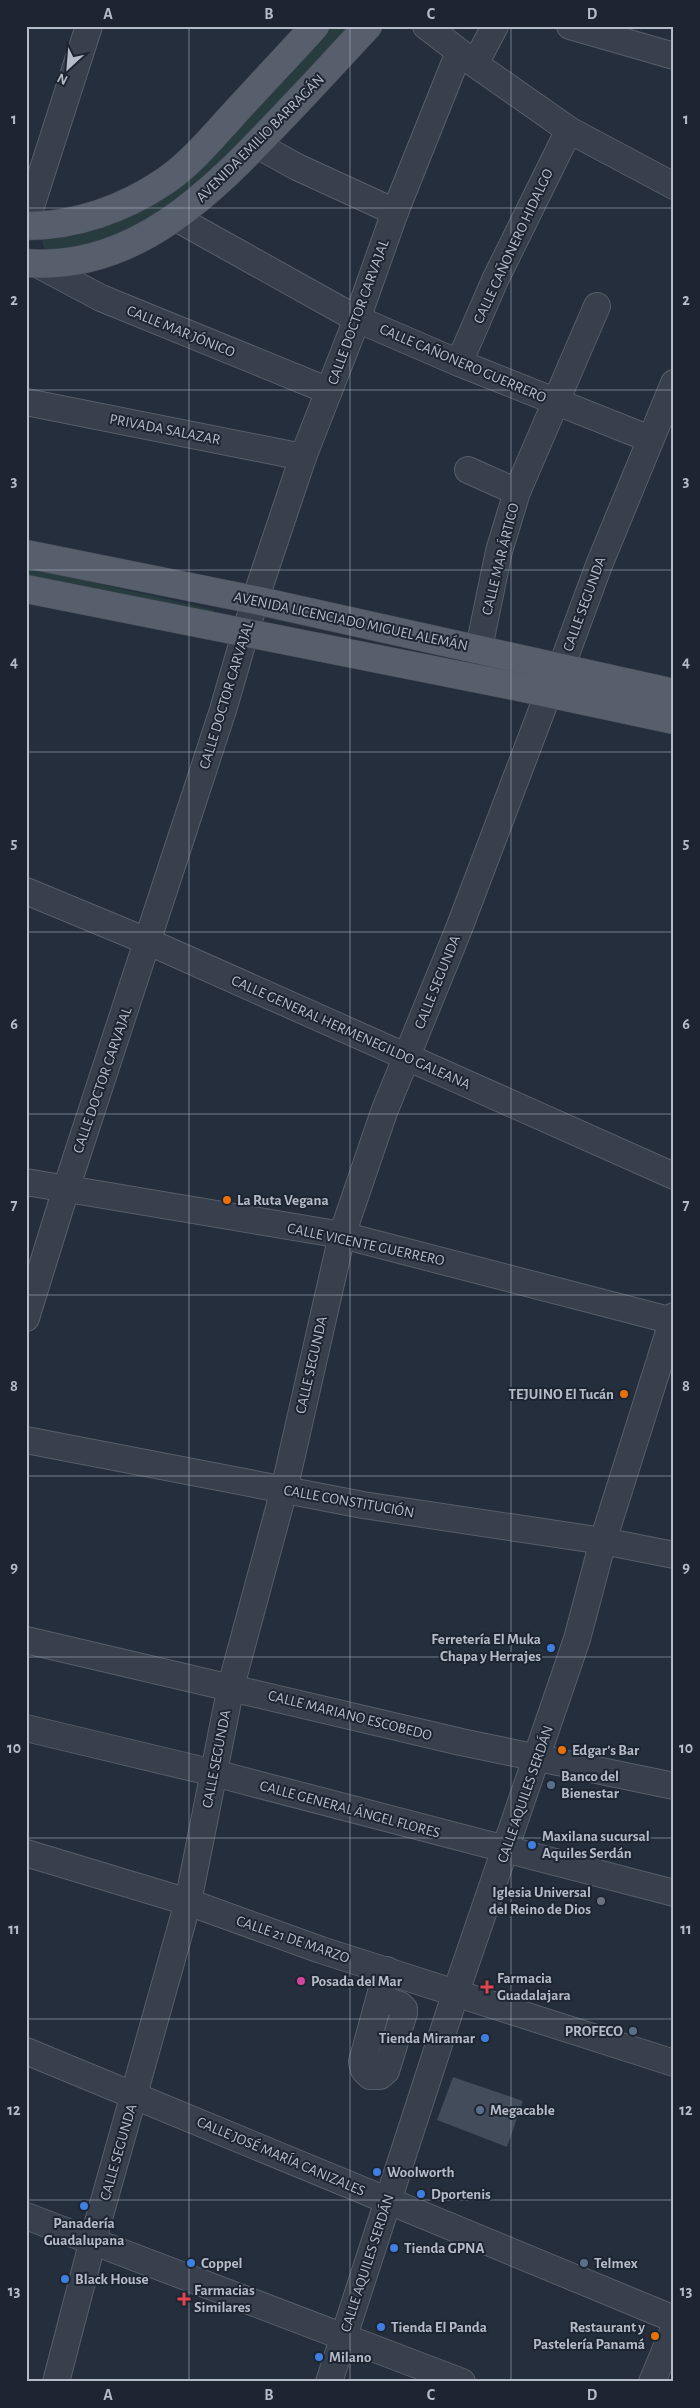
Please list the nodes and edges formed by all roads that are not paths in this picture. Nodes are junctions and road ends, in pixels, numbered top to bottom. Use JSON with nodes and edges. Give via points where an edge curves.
{"nodes":[{"id":1,"x":89,"y":26,"type":"edge"},
{"id":2,"x":315,"y":26,"type":"edge"},
{"id":3,"x":368,"y":26,"type":"edge"},
{"id":4,"x":426,"y":26,"type":"edge"},
{"id":5,"x":495,"y":26,"type":"edge"},
{"id":6,"x":570,"y":26,"type":"edge"},
{"id":7,"x":674,"y":56,"type":"edge"},
{"id":8,"x":467,"y":58,"type":"junction"},
{"id":9,"x":569,"y":130,"type":"junction"},
{"id":10,"x":257,"y":145,"type":"junction"},
{"id":11,"x":674,"y":186,"type":"edge"},
{"id":12,"x":395,"y":212,"type":"junction"},
{"id":13,"x":176,"y":218,"type":"junction"},
{"id":14,"x":26,"y":224,"type":"edge"},
{"id":15,"x":32,"y":264,"type":"edge"},
{"id":16,"x":597,"y":306,"type":"dead end"},
{"id":17,"x":357,"y":319,"type":"junction"},
{"id":18,"x":459,"y":363,"type":"junction"},
{"id":19,"x":674,"y":384,"type":"edge"},
{"id":20,"x":328,"y":391,"type":"junction"},
{"id":21,"x":26,"y":402,"type":"edge"},
{"id":22,"x":556,"y":402,"type":"junction"},
{"id":23,"x":650,"y":439,"type":"junction"},
{"id":24,"x":304,"y":457,"type":"junction"},
{"id":25,"x":468,"y":470,"type":"dead end"},
{"id":26,"x":517,"y":492,"type":"junction"},
{"id":27,"x":26,"y":554,"type":"edge"},
{"id":28,"x":26,"y":589,"type":"edge"},
{"id":29,"x":255,"y":600,"type":"junction"},
{"id":30,"x":245,"y":634,"type":"junction"},
{"id":31,"x":479,"y":648,"type":"junction"},
{"id":32,"x":561,"y":668,"type":"junction"},
{"id":33,"x":674,"y":693,"type":"edge"},
{"id":34,"x":548,"y":694,"type":"junction"},
{"id":35,"x":674,"y":720,"type":"edge"},
{"id":36,"x":26,"y":891,"type":"edge"},
{"id":37,"x":148,"y":942,"type":"junction"},
{"id":38,"x":406,"y":1058,"type":"junction"},
{"id":39,"x":674,"y":1176,"type":"edge"},
{"id":40,"x":26,"y":1182,"type":"edge"},
{"id":41,"x":66,"y":1189,"type":"junction"},
{"id":42,"x":342,"y":1235,"type":"junction"},
{"id":43,"x":26,"y":1318,"type":"edge"},
{"id":44,"x":673,"y":1319,"type":"edge"},
{"id":45,"x":26,"y":1440,"type":"edge"},
{"id":46,"x":284,"y":1490,"type":"junction"},
{"id":47,"x":603,"y":1541,"type":"junction"},
{"id":48,"x":674,"y":1556,"type":"edge"},
{"id":49,"x":26,"y":1640,"type":"edge"},
{"id":50,"x":231,"y":1686,"type":"junction"},
{"id":51,"x":26,"y":1728,"type":"edge"},
{"id":52,"x":537,"y":1756,"type":"junction"},
{"id":53,"x":214,"y":1773,"type":"junction"},
{"id":54,"x":674,"y":1786,"type":"edge"},
{"id":55,"x":506,"y":1849,"type":"junction"},
{"id":56,"x":26,"y":1853,"type":"edge"},
{"id":57,"x":674,"y":1893,"type":"edge"},
{"id":58,"x":188,"y":1902,"type":"junction"},
{"id":59,"x":387,"y":1970,"type":"junction"},
{"id":60,"x":456,"y":1992,"type":"junction"},
{"id":61,"x":380,"y":1999,"type":"dead end"},
{"id":62,"x":26,"y":2051,"type":"edge"},
{"id":63,"x":674,"y":2064,"type":"edge"},
{"id":64,"x":134,"y":2095,"type":"junction"},
{"id":65,"x":388,"y":2201,"type":"junction"},
{"id":66,"x":26,"y":2216,"type":"edge"},
{"id":67,"x":93,"y":2240,"type":"junction"},
{"id":68,"x":674,"y":2319,"type":"edge"},
{"id":69,"x":674,"y":2329,"type":"edge"},
{"id":70,"x":344,"y":2336,"type":"junction"},
{"id":71,"x":56,"y":2382,"type":"edge"},
{"id":72,"x":329,"y":2382,"type":"edge"},
{"id":73,"x":462,"y":2382,"type":"edge"},
{"id":74,"x":652,"y":2382,"type":"edge"}],
"edges":[{"from":1,"to":14,"type":"street"},
{"from":2,"to":14,"type":"main road","via":[[198,152],[166,181],[102,212],[66,223]]},
{"from":3,"to":10,"type":"main road","name":"AVENIDA EMILIO BARRAGÁN"},
{"from":4,"to":8,"type":"street"},
{"from":5,"to":8,"type":"street","name":"CALLE DOCTOR CARVAJAL"},
{"from":6,"to":7,"type":"street"},
{"from":8,"to":9,"type":"street"},
{"from":8,"to":12,"type":"street","name":"CALLE DOCTOR CARVAJAL"},
{"from":9,"to":11,"type":"street"},
{"from":9,"to":18,"type":"street","name":"CALLE CAÑONERO HIDALGO","via":[[495,280]]},
{"from":10,"to":12,"type":"street"},
{"from":10,"to":13,"type":"main road","name":"AVENIDA EMILIO BARRAGÁN"},
{"from":12,"to":17,"type":"street","name":"CALLE DOCTOR CARVAJAL"},
{"from":13,"to":15,"type":"main road","name":"AVENIDA EMILIO BARRAGÁN","via":[[129,244],[102,254],[72,262]]},
{"from":13,"to":17,"type":"street","name":"CALLE CAÑONERO GUERRERO"},
{"from":15,"to":20,"type":"street","name":"CALLE MAR JÓNICO","via":[[110,302]]},
{"from":16,"to":22,"type":"street","name":"CALLE MAR ÁRTICO"},
{"from":17,"to":18,"type":"street","name":"CALLE CAÑONERO GUERRERO"},
{"from":17,"to":20,"type":"street","name":"CALLE DOCTOR CARVAJAL"},
{"from":18,"to":22,"type":"street","name":"CALLE CAÑONERO GUERRERO"},
{"from":19,"to":23,"type":"street","name":"CALLE SEGUNDA"},
{"from":20,"to":24,"type":"street","name":"CALLE DOCTOR CARVAJAL"},
{"from":21,"to":24,"type":"street","name":"PRIVADA SALAZAR"},
{"from":22,"to":23,"type":"street","name":"CALLE CAÑONERO GUERRERO"},
{"from":22,"to":26,"type":"street","name":"CALLE MAR ÁRTICO"},
{"from":23,"to":32,"type":"street","name":"CALLE SEGUNDA"},
{"from":24,"to":29,"type":"street","name":"CALLE DOCTOR CARVAJAL"},
{"from":25,"to":26,"type":"street"},
{"from":26,"to":31,"type":"street","name":"CALLE MAR ÁRTICO","via":[[499,551]]},
{"from":27,"to":29,"type":"main road","name":"AVENIDA LICENCIADO MIGUEL ALEMÁN"},
{"from":28,"to":30,"type":"main road","name":"AVENIDA LICENCIADO MIGUEL ALEMÁN"},
{"from":29,"to":30,"type":"street","name":"CALLE DOCTOR CARVAJAL"},
{"from":29,"to":31,"type":"main road","name":"AVENIDA LICENCIADO MIGUEL ALEMÁN"},
{"from":30,"to":34,"type":"main road","name":"AVENIDA LICENCIADO MIGUEL ALEMÁN"},
{"from":30,"to":37,"type":"street","name":"CALLE DOCTOR CARVAJAL"},
{"from":31,"to":32,"type":"main road","name":"AVENIDA LICENCIADO MIGUEL ALEMÁN"},
{"from":32,"to":33,"type":"main road","name":"AVENIDA LICENCIADO MIGUEL ALEMÁN"},
{"from":32,"to":34,"type":"street","name":"CALLE SEGUNDA"},
{"from":34,"to":35,"type":"main road","name":"AVENIDA LICENCIADO MIGUEL ALEMÁN"},
{"from":34,"to":38,"type":"street","name":"CALLE SEGUNDA"},
{"from":36,"to":37,"type":"street","name":"CALLE GENERAL HERMENEGILDO GALEANA"},
{"from":37,"to":38,"type":"street","name":"CALLE GENERAL HERMENEGILDO GALEANA"},
{"from":37,"to":41,"type":"street","name":"CALLE DOCTOR CARVAJAL"},
{"from":38,"to":39,"type":"street","name":"CALLE GENERAL HERMENEGILDO GALEANA"},
{"from":38,"to":42,"type":"street","name":"CALLE SEGUNDA"},
{"from":40,"to":41,"type":"street","name":"CALLE VICENTE GUERRERO"},
{"from":41,"to":42,"type":"street","name":"CALLE VICENTE GUERRERO"},
{"from":41,"to":43,"type":"street","name":"CALLE DOCTOR CARVAJAL"},
{"from":42,"to":44,"type":"street","name":"CALLE VICENTE GUERRERO"},
{"from":42,"to":46,"type":"street","name":"CALLE SEGUNDA"},
{"from":44,"to":47,"type":"street","name":"CALLE AQUILES SERDÁN"},
{"from":45,"to":46,"type":"street","name":"CALLE CONSTITUCIÓN"},
{"from":46,"to":47,"type":"street","name":"CALLE CONSTITUCIÓN"},
{"from":46,"to":50,"type":"street","name":"CALLE SEGUNDA"},
{"from":47,"to":48,"type":"street","name":"CALLE CONSTITUCIÓN"},
{"from":47,"to":52,"type":"street","name":"CALLE AQUILES SERDÁN","via":[[577,1639]]},
{"from":49,"to":50,"type":"street","name":"CALLE MARIANO ESCOBEDO"},
{"from":50,"to":52,"type":"street","name":"CALLE MARIANO ESCOBEDO","via":[[460,1742]]},
{"from":50,"to":53,"type":"street","name":"CALLE SEGUNDA"},
{"from":51,"to":53,"type":"street","name":"CALLE GENERAL ÁNGEL FLORES"},
{"from":52,"to":54,"type":"street","name":"CALLE MARIANO ESCOBEDO"},
{"from":52,"to":55,"type":"street","name":"CALLE AQUILES SERDÁN"},
{"from":53,"to":55,"type":"street","name":"CALLE GENERAL ÁNGEL FLORES"},
{"from":53,"to":58,"type":"street","name":"CALLE SEGUNDA"},
{"from":55,"to":57,"type":"street","name":"CALLE GENERAL ÁNGEL FLORES"},
{"from":55,"to":60,"type":"street","name":"CALLE AQUILES SERDÁN"},
{"from":56,"to":58,"type":"street","name":"CALLE 21 DE MARZO"},
{"from":58,"to":59,"type":"street","name":"CALLE 21 DE MARZO"},
{"from":58,"to":64,"type":"street","name":"CALLE SEGUNDA"},
{"from":59,"to":60,"type":"street","name":"CALLE 21 DE MARZO"},
{"from":59,"to":61,"type":"street"},
{"from":60,"to":63,"type":"street","name":"CALLE 21 DE MARZO"},
{"from":60,"to":65,"type":"street","name":"CALLE AQUILES SERDÁN"},
{"from":62,"to":64,"type":"street","name":"CALLE JOSÉ MARÍA CANIZALES"},
{"from":64,"to":65,"type":"street","name":"CALLE JOSÉ MARÍA CANIZALES"},
{"from":64,"to":67,"type":"street","name":"CALLE SEGUNDA"},
{"from":65,"to":68,"type":"street","name":"CALLE JOSÉ MARÍA CANIZALES"},
{"from":65,"to":70,"type":"street","name":"CALLE AQUILES SERDÁN"},
{"from":66,"to":67,"type":"street"},
{"from":67,"to":70,"type":"street"},
{"from":67,"to":71,"type":"street","name":"CALLE SEGUNDA"},
{"from":69,"to":74,"type":"street"},
{"from":70,"to":72,"type":"street","name":"CALLE AQUILES SERDÁN"},
{"from":70,"to":73,"type":"street"}]}
